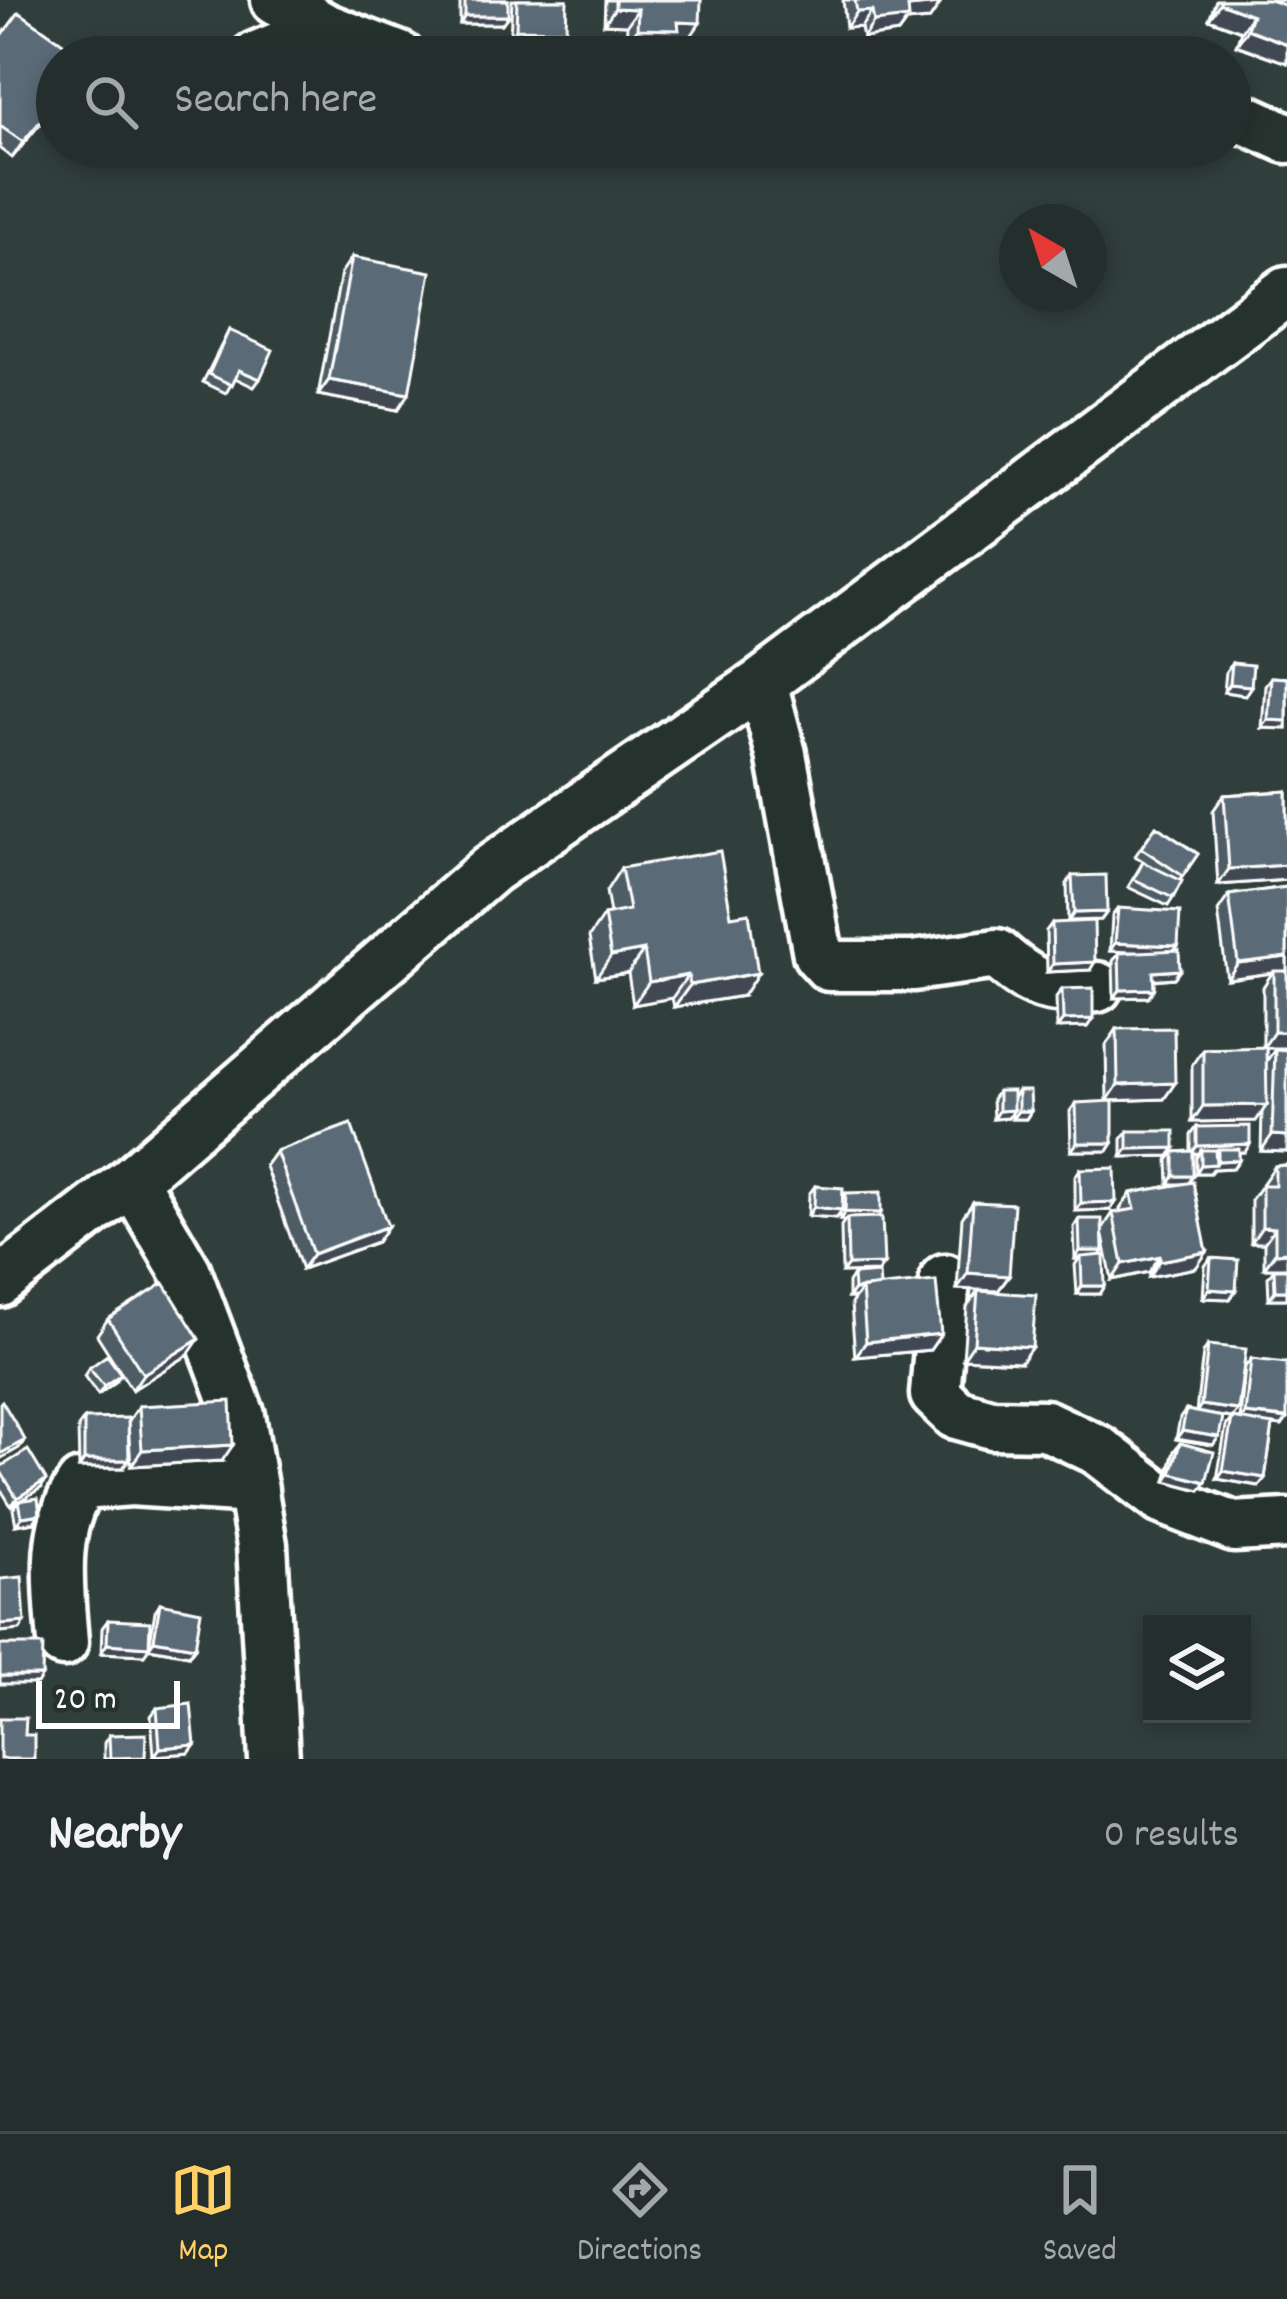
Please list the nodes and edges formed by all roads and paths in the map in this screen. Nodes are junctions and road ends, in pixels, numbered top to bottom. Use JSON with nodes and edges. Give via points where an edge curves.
{"nodes":[{"id":1,"x":276,"y":0,"type":"edge"},
{"id":2,"x":326,"y":28,"type":"junction"},
{"id":3,"x":306,"y":36,"type":"edge"},
{"id":4,"x":346,"y":36,"type":"edge"},
{"id":5,"x":1251,"y":122,"type":"edge"},
{"id":6,"x":1287,"y":138,"type":"edge"},
{"id":7,"x":1287,"y":291,"type":"edge"},
{"id":8,"x":762,"y":683,"type":"junction"},
{"id":9,"x":1097,"y":987,"type":"edge"},
{"id":10,"x":132,"y":1180,"type":"junction"},
{"id":11,"x":945,"y":1279,"type":"dead end"},
{"id":12,"x":0,"y":1282,"type":"edge"},
{"id":13,"x":253,"y":1489,"type":"junction"},
{"id":14,"x":1287,"y":1524,"type":"edge"},
{"id":15,"x":63,"y":1642,"type":"dead end"},
{"id":16,"x":274,"y":1759,"type":"edge"}],
"edges":[{"from":1,"to":2,"type":"street"},
{"from":2,"to":3,"type":"street"},
{"from":2,"to":4,"type":"street"},
{"from":5,"to":6,"type":"street"},
{"from":7,"to":8,"type":"street"},
{"from":8,"to":9,"type":"street","via":[[818,954],[829,966],[997,954],[1053,990]]},
{"from":8,"to":10,"type":"street","via":[[491,868]]},
{"from":10,"to":12,"type":"street"},
{"from":10,"to":13,"type":"street","via":[[186,1272],[240,1416]]},
{"from":11,"to":14,"type":"street","via":[[935,1394],[956,1414],[1045,1425],[1098,1450],[1162,1498],[1234,1527]]},
{"from":13,"to":15,"type":"street","via":[[81,1485],[66,1507],[60,1546]]},
{"from":13,"to":16,"type":"street"}]}
